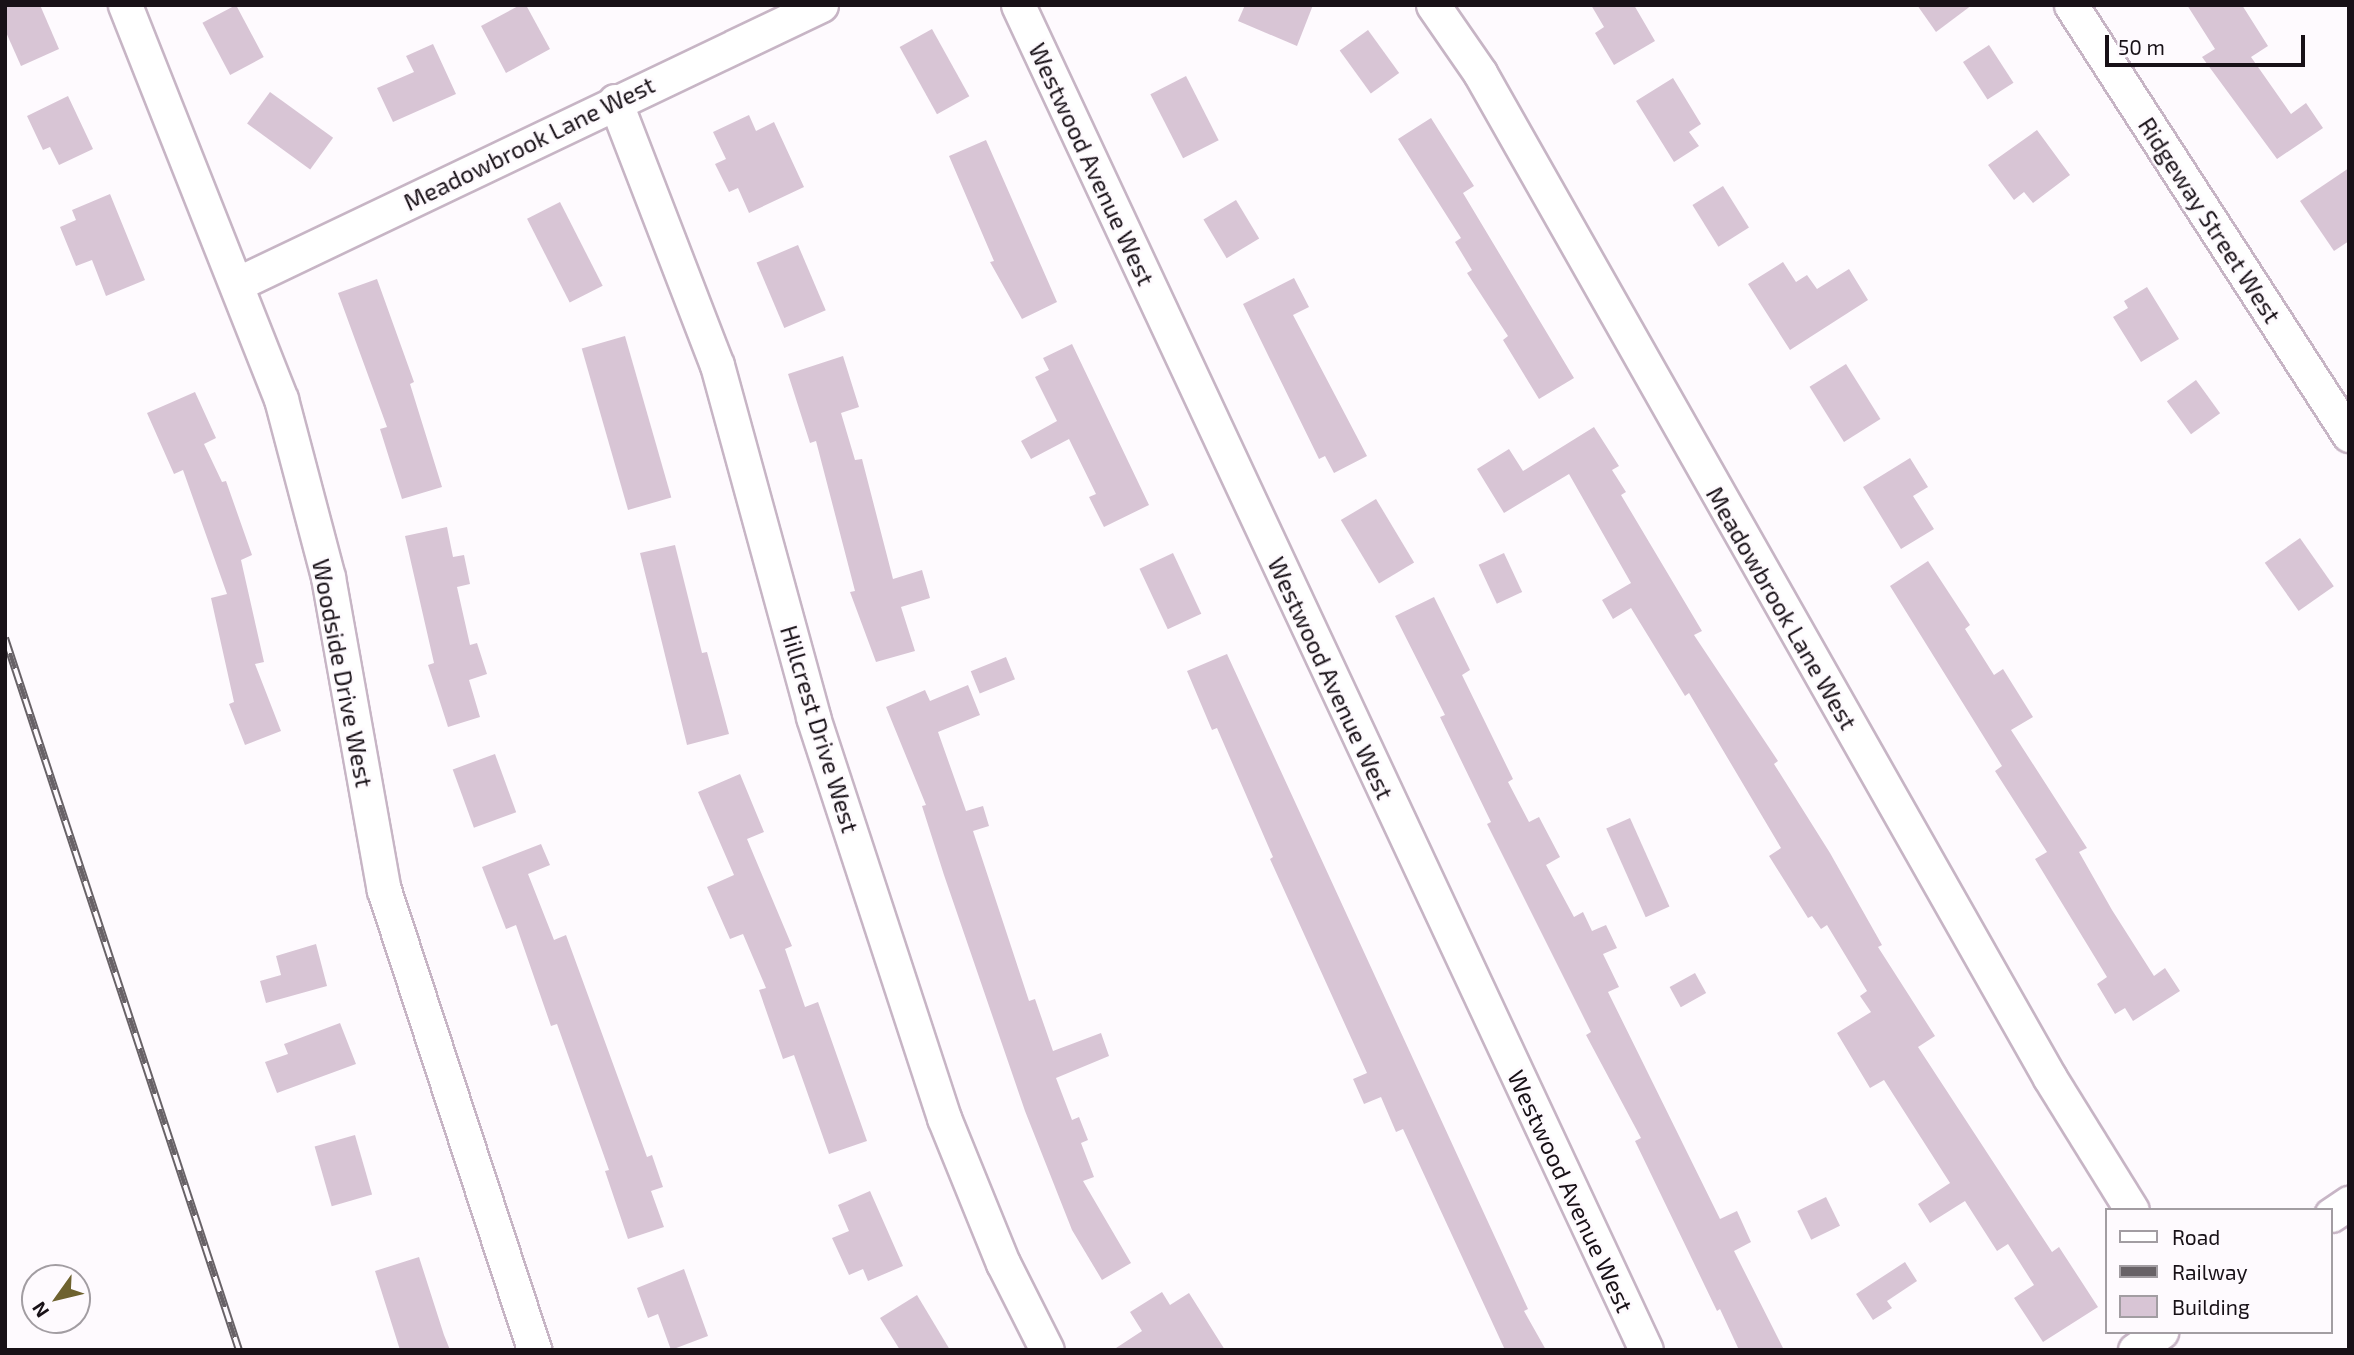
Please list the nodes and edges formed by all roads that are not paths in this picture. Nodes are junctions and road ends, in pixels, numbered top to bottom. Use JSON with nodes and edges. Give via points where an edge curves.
{"nodes":[{"id":1,"x":125,"y":5,"type":"edge"},
{"id":2,"x":821,"y":5,"type":"edge"},
{"id":3,"x":1018,"y":5,"type":"edge"},
{"id":4,"x":1433,"y":5,"type":"edge"},
{"id":5,"x":2071,"y":5,"type":"edge"},
{"id":6,"x":615,"y":101,"type":"junction"},
{"id":7,"x":239,"y":283,"type":"junction"},
{"id":8,"x":2349,"y":435,"type":"edge"},
{"id":9,"x":2349,"y":1203,"type":"edge"},
{"id":10,"x":2131,"y":1208,"type":"edge"},
{"id":11,"x":2333,"y":1214,"type":"edge"},
{"id":12,"x":2158,"y":1334,"type":"edge"},
{"id":13,"x":534,"y":1350,"type":"edge"},
{"id":14,"x":1047,"y":1350,"type":"edge"},
{"id":15,"x":1646,"y":1350,"type":"edge"},
{"id":16,"x":2135,"y":1350,"type":"edge"}],
"edges":[{"from":1,"to":7,"type":"street","name":"Woodside Drive West"},
{"from":2,"to":6,"type":"street","name":"Meadowbrook Lane West"},
{"from":3,"to":15,"type":"street","name":"Westwood Avenue West"},
{"from":4,"to":10,"type":"street","name":"Meadowbrook Lane West","via":[[1480,73],[2050,1078]]},
{"from":5,"to":8,"type":"street","name":"Ridgeway Street West"},
{"from":6,"to":7,"type":"street","name":"Meadowbrook Lane West"},
{"from":6,"to":14,"type":"street","name":"Hillcrest Drive West","via":[[717,365],[813,716],[944,1118],[1003,1263]]},
{"from":7,"to":13,"type":"street","name":"Woodside Drive West","via":[[281,399],[328,577],[384,890]]},
{"from":9,"to":11,"type":"street"},
{"from":12,"to":16,"type":"street"}]}
